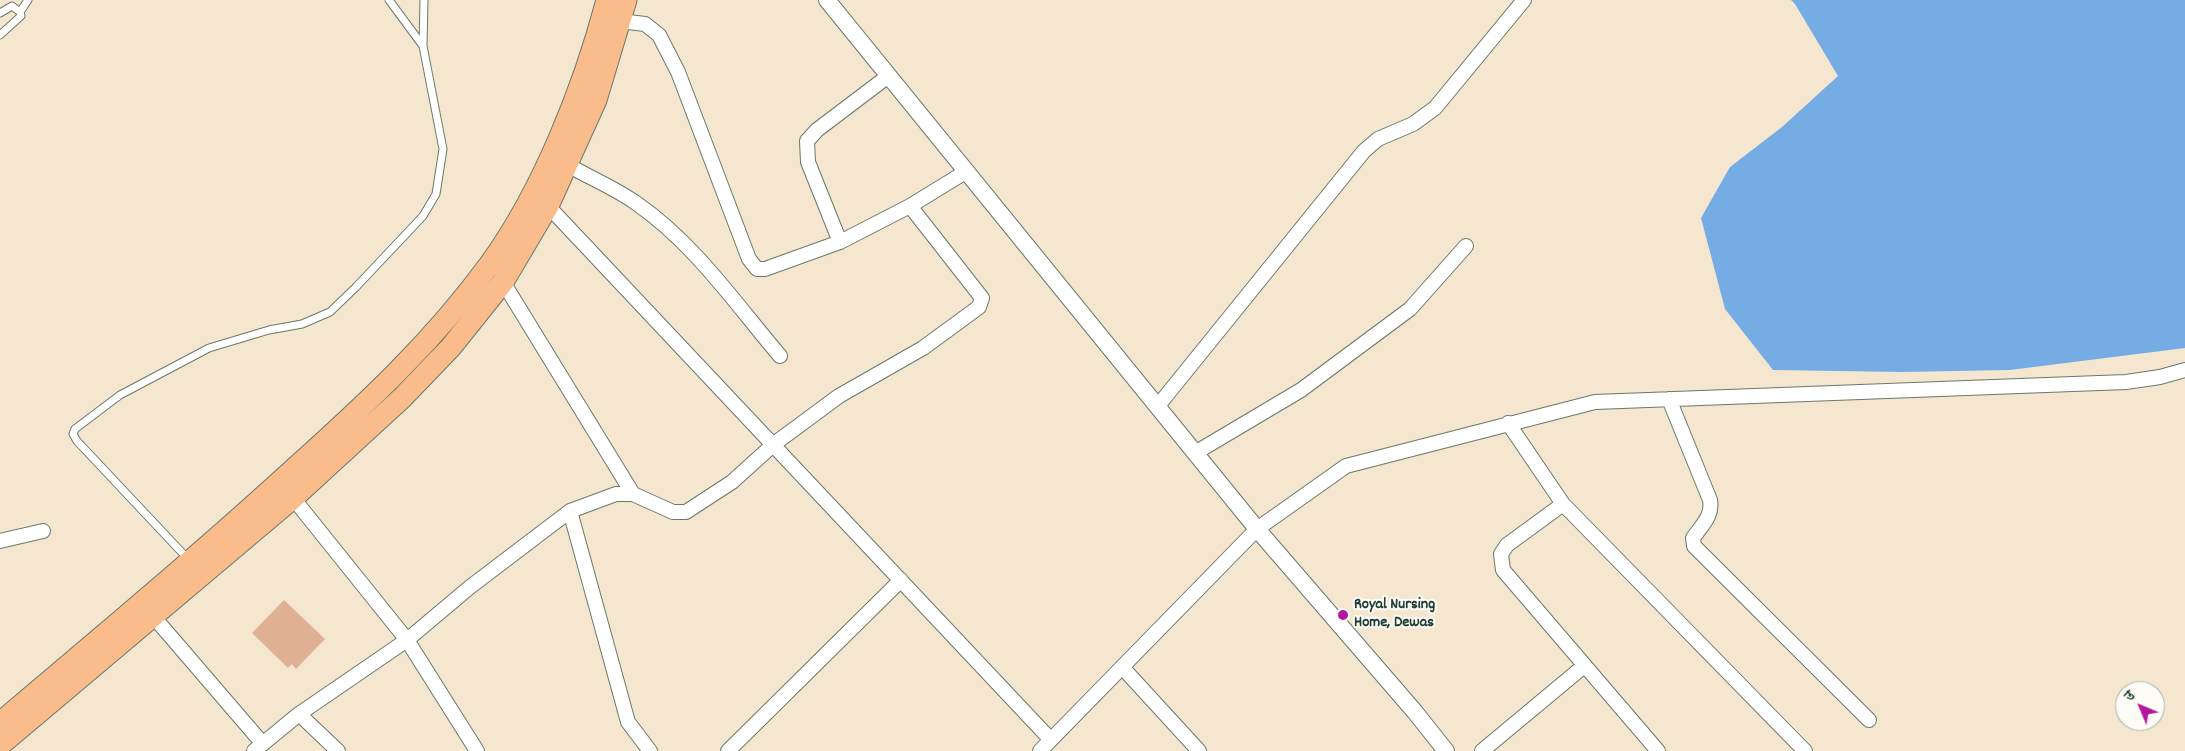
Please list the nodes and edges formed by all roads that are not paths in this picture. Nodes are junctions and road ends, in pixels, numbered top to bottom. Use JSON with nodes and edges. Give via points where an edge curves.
{"nodes":[{"id":1,"x":28,"y":0,"type":"edge"},
{"id":2,"x":390,"y":0,"type":"edge"},
{"id":3,"x":424,"y":0,"type":"edge"},
{"id":4,"x":607,"y":0,"type":"edge"},
{"id":5,"x":626,"y":0,"type":"edge"},
{"id":6,"x":826,"y":0,"type":"edge"},
{"id":7,"x":1524,"y":0,"type":"edge"},
{"id":8,"x":0,"y":12,"type":"edge"},
{"id":9,"x":20,"y":12,"type":"junction"},
{"id":10,"x":620,"y":21,"type":"junction"},
{"id":11,"x":0,"y":35,"type":"edge"},
{"id":12,"x":423,"y":46,"type":"junction"},
{"id":13,"x":887,"y":77,"type":"junction"},
{"id":14,"x":568,"y":165,"type":"junction"},
{"id":15,"x":966,"y":171,"type":"junction"},
{"id":16,"x":548,"y":206,"type":"junction"},
{"id":17,"x":910,"y":206,"type":"junction"},
{"id":18,"x":840,"y":242,"type":"junction"},
{"id":19,"x":1466,"y":246,"type":"dead end"},
{"id":20,"x":503,"y":282,"type":"junction"},
{"id":21,"x":780,"y":356,"type":"dead end"},
{"id":22,"x":2185,"y":370,"type":"edge"},
{"id":23,"x":1669,"y":399,"type":"junction"},
{"id":24,"x":1157,"y":407,"type":"junction"},
{"id":25,"x":1508,"y":423,"type":"junction"},
{"id":26,"x":774,"y":444,"type":"junction"},
{"id":27,"x":1195,"y":453,"type":"junction"},
{"id":28,"x":632,"y":494,"type":"junction"},
{"id":29,"x":293,"y":498,"type":"junction"},
{"id":30,"x":1563,"y":504,"type":"junction"},
{"id":31,"x":570,"y":511,"type":"junction"},
{"id":32,"x":1257,"y":529,"type":"junction"},
{"id":33,"x":43,"y":531,"type":"dead end"},
{"id":34,"x":0,"y":541,"type":"edge"},
{"id":35,"x":190,"y":562,"type":"junction"},
{"id":36,"x":901,"y":580,"type":"junction"},
{"id":37,"x":153,"y":616,"type":"junction"},
{"id":38,"x":407,"y":640,"type":"junction"},
{"id":39,"x":1584,"y":666,"type":"junction"},
{"id":40,"x":1122,"y":667,"type":"junction"},
{"id":41,"x":299,"y":714,"type":"junction"},
{"id":42,"x":1869,"y":720,"type":"dead end"},
{"id":43,"x":0,"y":723,"type":"edge"},
{"id":44,"x":1051,"y":740,"type":"junction"},
{"id":45,"x":0,"y":745,"type":"edge"},
{"id":46,"x":258,"y":747,"type":"edge"},
{"id":47,"x":338,"y":751,"type":"edge"},
{"id":48,"x":477,"y":751,"type":"edge"},
{"id":49,"x":650,"y":751,"type":"edge"},
{"id":50,"x":728,"y":751,"type":"edge"},
{"id":51,"x":1040,"y":751,"type":"edge"},
{"id":52,"x":1199,"y":751,"type":"edge"},
{"id":53,"x":1446,"y":751,"type":"edge"},
{"id":54,"x":1482,"y":751,"type":"edge"},
{"id":55,"x":1658,"y":751,"type":"edge"},
{"id":56,"x":1804,"y":751,"type":"edge"}],
"edges":[{"from":1,"to":9,"type":"lane"},
{"from":2,"to":12,"type":"lane"},
{"from":3,"to":12,"type":"lane"},
{"from":4,"to":35,"type":"main road","via":[[569,114],[534,192],[491,263],[438,330],[385,386]]},
{"from":5,"to":10,"type":"main road"},
{"from":6,"to":13,"type":"street"},
{"from":7,"to":24,"type":"street","via":[[1435,108],[1413,124],[1378,139],[1364,150]]},
{"from":8,"to":9,"type":"lane","via":[[12,6]]},
{"from":9,"to":11,"type":"lane","via":[[19,19]]},
{"from":10,"to":14,"type":"main road","via":[[596,100]]},
{"from":10,"to":18,"type":"street","via":[[645,24],[659,35],[678,72],[749,259],[756,268],[765,269]]},
{"from":12,"to":35,"type":"lane","via":[[443,149],[436,194],[423,216],[330,312],[302,324],[209,348],[120,395],[75,429],[73,434],[77,441]]},
{"from":13,"to":15,"type":"street"},
{"from":13,"to":18,"type":"street","via":[[807,141],[808,162]]},
{"from":14,"to":16,"type":"main road"},
{"from":14,"to":21,"type":"street","via":[[634,202],[664,225],[696,256]]},
{"from":15,"to":17,"type":"street"},
{"from":15,"to":24,"type":"street"},
{"from":16,"to":20,"type":"main road"},
{"from":16,"to":26,"type":"street"},
{"from":17,"to":18,"type":"street"},
{"from":17,"to":26,"type":"street","via":[[982,298],[979,307],[923,348],[839,396]]},
{"from":19,"to":27,"type":"street","via":[[1410,309],[1301,390]]},
{"from":20,"to":28,"type":"street"},
{"from":20,"to":29,"type":"main road","via":[[451,347]]},
{"from":22,"to":23,"type":"street","via":[[2126,382]]},
{"from":23,"to":25,"type":"street","via":[[1595,402]]},
{"from":23,"to":42,"type":"street","via":[[1710,500],[1711,514],[1693,538],[1694,546]]},
{"from":24,"to":27,"type":"street"},
{"from":25,"to":30,"type":"street"},
{"from":25,"to":32,"type":"street","via":[[1346,466]]},
{"from":26,"to":28,"type":"street","via":[[732,482],[686,512],[673,512]]},
{"from":26,"to":36,"type":"street"},
{"from":27,"to":32,"type":"street"},
{"from":28,"to":31,"type":"street","via":[[616,494]]},
{"from":29,"to":37,"type":"main road"},
{"from":29,"to":38,"type":"street"},
{"from":30,"to":39,"type":"street","via":[[1507,545],[1501,554],[1503,570]]},
{"from":30,"to":56,"type":"street"},
{"from":31,"to":38,"type":"street"},
{"from":31,"to":49,"type":"street","via":[[628,722]]},
{"from":32,"to":40,"type":"street"},
{"from":32,"to":53,"type":"street"},
{"from":33,"to":34,"type":"street"},
{"from":35,"to":43,"type":"main road"},
{"from":36,"to":44,"type":"street"},
{"from":36,"to":50,"type":"street"},
{"from":37,"to":45,"type":"main road"},
{"from":37,"to":46,"type":"street"},
{"from":38,"to":41,"type":"street"},
{"from":38,"to":48,"type":"street"},
{"from":39,"to":54,"type":"street"},
{"from":39,"to":55,"type":"street"},
{"from":40,"to":44,"type":"street"},
{"from":40,"to":52,"type":"street"},
{"from":41,"to":46,"type":"street"},
{"from":41,"to":47,"type":"street"},
{"from":44,"to":51,"type":"street"}]}
